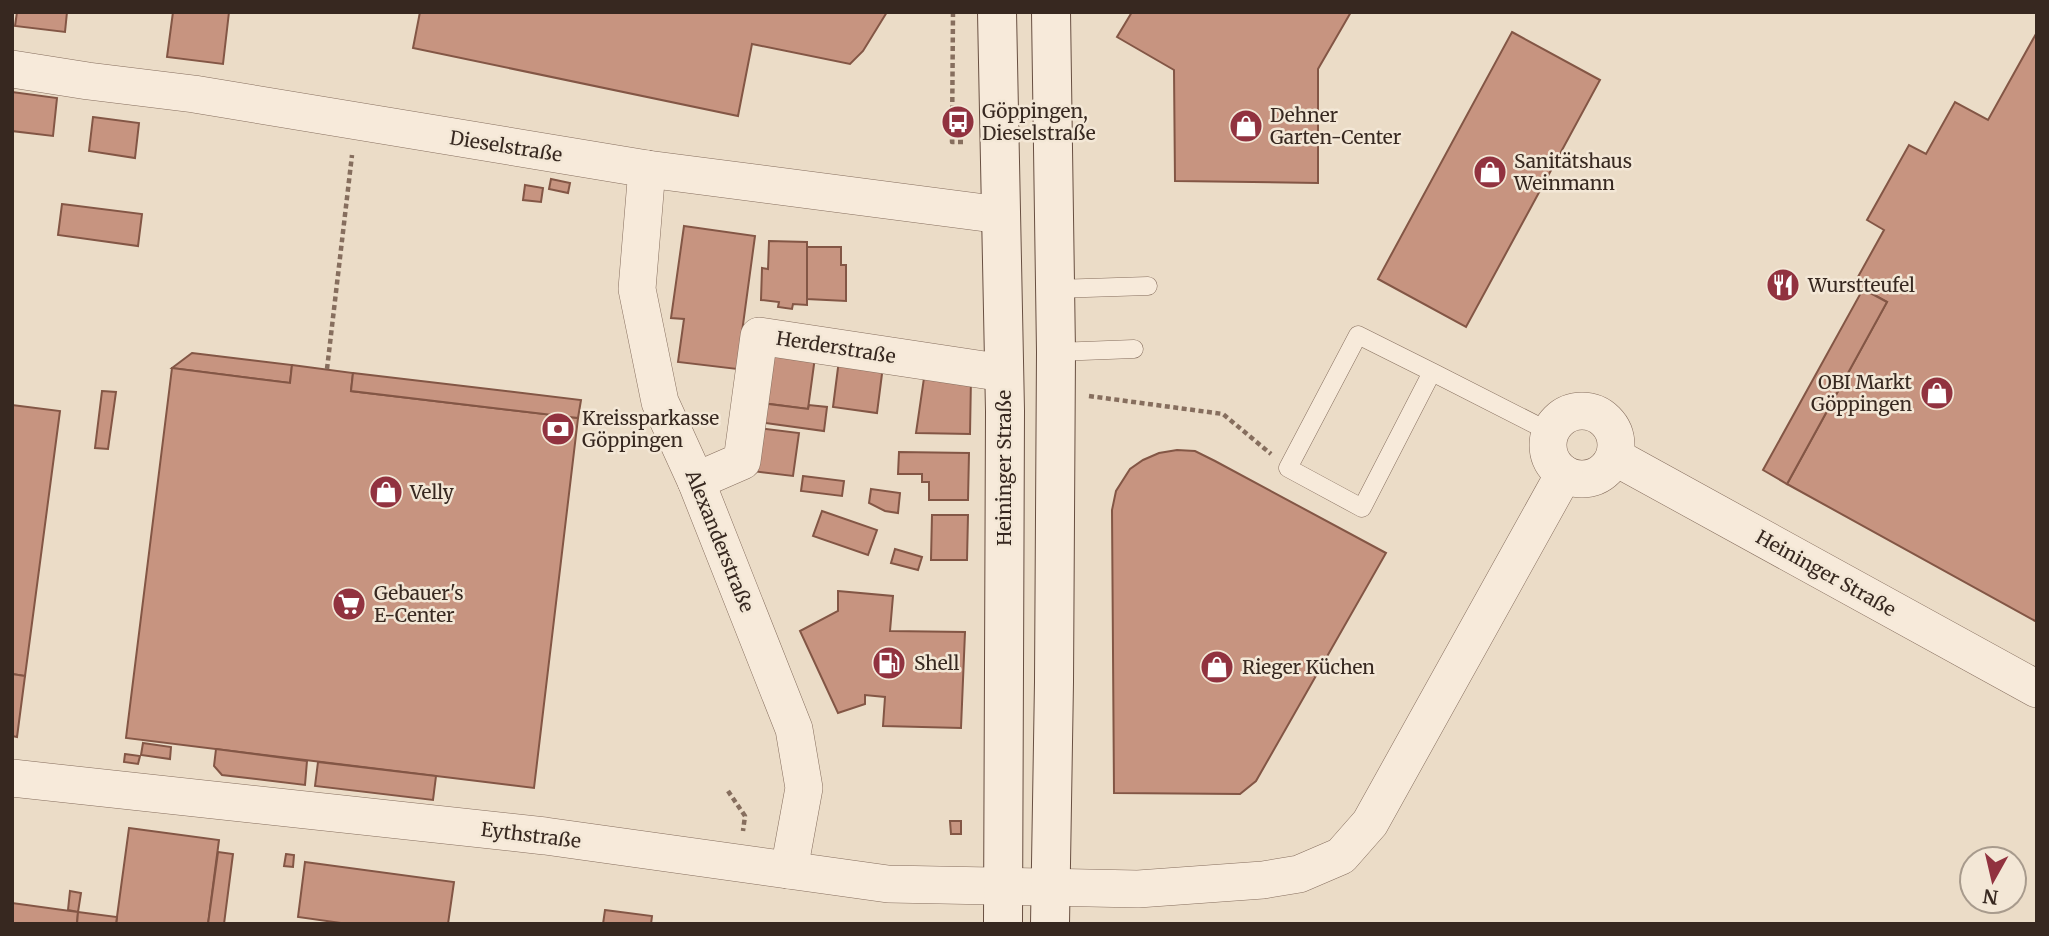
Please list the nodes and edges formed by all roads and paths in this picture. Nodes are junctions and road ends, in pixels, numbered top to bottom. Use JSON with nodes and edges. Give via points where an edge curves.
{"nodes":[{"id":1,"x":953,"y":12,"type":"edge"},
{"id":2,"x":997,"y":12,"type":"edge"},
{"id":3,"x":1051,"y":12,"type":"edge"},
{"id":4,"x":12,"y":69,"type":"edge"},
{"id":5,"x":356,"y":121,"type":"junction"},
{"id":6,"x":952,"y":142,"type":"dead end"},
{"id":7,"x":647,"y":169,"type":"junction"},
{"id":8,"x":1001,"y":215,"type":"junction"},
{"id":9,"x":1148,"y":285,"type":"dead end"},
{"id":10,"x":1055,"y":289,"type":"junction"},
{"id":11,"x":1003,"y":299,"type":"junction"},
{"id":12,"x":1134,"y":349,"type":"dead end"},
{"id":13,"x":1056,"y":352,"type":"junction"},
{"id":14,"x":327,"y":369,"type":"dead end"},
{"id":15,"x":1432,"y":372,"type":"junction"},
{"id":16,"x":1004,"y":373,"type":"junction"},
{"id":17,"x":1078,"y":394,"type":"dead end"},
{"id":18,"x":1550,"y":432,"type":"junction"},
{"id":19,"x":1615,"y":457,"type":"junction"},
{"id":20,"x":1289,"y":468,"type":"junction"},
{"id":21,"x":1564,"y":474,"type":"junction"},
{"id":22,"x":696,"y":481,"type":"junction"},
{"id":23,"x":2037,"y":688,"type":"edge"},
{"id":24,"x":12,"y":778,"type":"edge"},
{"id":25,"x":728,"y":791,"type":"dead end"},
{"id":26,"x":739,"y":863,"type":"junction"},
{"id":27,"x":789,"y":870,"type":"junction"},
{"id":28,"x":1003,"y":886,"type":"junction"},
{"id":29,"x":1050,"y":906,"type":"edge"},
{"id":30,"x":1003,"y":924,"type":"edge"}],
"edges":[{"from":1,"to":6,"type":"path"},
{"from":2,"to":8,"type":"main road","name":"Heininger Straße"},
{"from":3,"to":10,"type":"main road"},
{"from":4,"to":5,"type":"street","name":"Dieselstraße"},
{"from":5,"to":7,"type":"street","name":"Dieselstraße"},
{"from":5,"to":14,"type":"path"},
{"from":7,"to":8,"type":"street","name":"Dieselstraße"},
{"from":7,"to":22,"type":"street","name":"Alexanderstraße","via":[[637,289],[660,402]]},
{"from":8,"to":11,"type":"main road","name":"Heininger Straße"},
{"from":9,"to":10,"type":"lane"},
{"from":10,"to":13,"type":"main road"},
{"from":11,"to":13,"type":"main road","via":[[1015,332],[1035,349]]},
{"from":11,"to":16,"type":"main road","name":"Heininger Straße"},
{"from":12,"to":13,"type":"lane"},
{"from":13,"to":29,"type":"main road"},
{"from":15,"to":18,"type":"lane"},
{"from":15,"to":20,"type":"lane","via":[[1358,335]]},
{"from":15,"to":20,"type":"lane","via":[[1362,508]]},
{"from":16,"to":22,"type":"street","name":"Herderstraße","via":[[759,336],[742,461]]},
{"from":16,"to":28,"type":"main road","name":"Heininger Straße"},
{"from":17,"to":20,"type":"path","via":[[1223,414]]},
{"from":18,"to":19,"type":"street","via":[[1560,418],[1575,411],[1592,411],[1608,421],[1616,438]]},
{"from":18,"to":21,"type":"street","via":[[1548,448]]},
{"from":19,"to":21,"type":"street","via":[[1606,470],[1593,477],[1578,479]]},
{"from":19,"to":23,"type":"street","name":"Heininger Straße"},
{"from":21,"to":29,"type":"street","name":"Eythstraße","via":[[1370,823],[1341,856],[1299,874],[1138,889]]},
{"from":22,"to":27,"type":"street","name":"Alexanderstraße","via":[[794,729],[804,788]]},
{"from":24,"to":26,"type":"street","name":"Eythstraße","via":[[545,836]]},
{"from":25,"to":26,"type":"path","via":[[745,816]]},
{"from":26,"to":27,"type":"street","name":"Eythstraße"},
{"from":27,"to":28,"type":"street","name":"Eythstraße","via":[[888,884]]},
{"from":28,"to":29,"type":"street","name":"Eythstraße"},
{"from":28,"to":30,"type":"main road","name":"Heininger Straße"}]}
